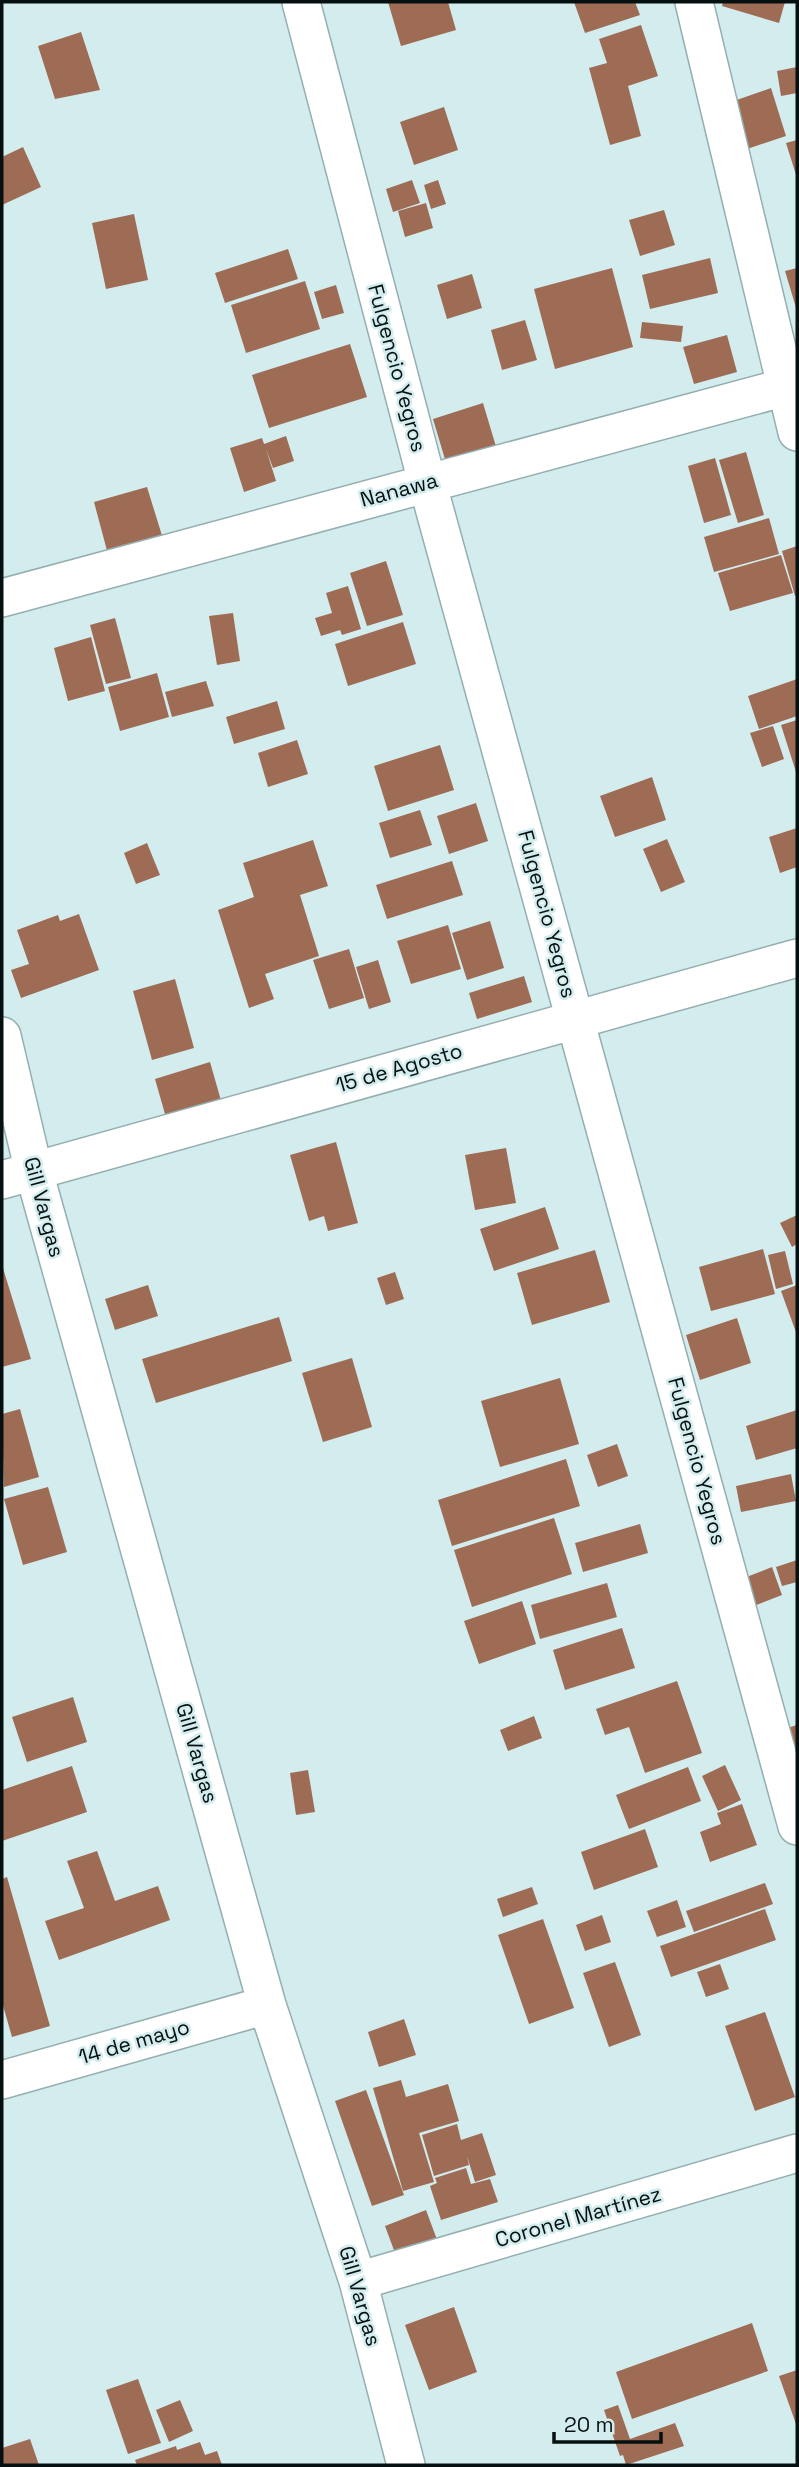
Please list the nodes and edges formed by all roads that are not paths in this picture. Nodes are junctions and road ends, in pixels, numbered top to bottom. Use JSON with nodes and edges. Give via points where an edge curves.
{"nodes":[{"id":1,"x":300,"y":2,"type":"edge"},
{"id":2,"x":694,"y":2,"type":"edge"},
{"id":3,"x":791,"y":386,"type":"edge"},
{"id":4,"x":797,"y":432,"type":"edge"},
{"id":5,"x":427,"y":482,"type":"junction"},
{"id":6,"x":2,"y":598,"type":"edge"},
{"id":7,"x":797,"y":958,"type":"edge"},
{"id":8,"x":576,"y":1018,"type":"junction"},
{"id":9,"x":2,"y":1036,"type":"edge"},
{"id":10,"x":18,"y":1176,"type":"edge"},
{"id":11,"x":797,"y":1826,"type":"edge"},
{"id":12,"x":267,"y":2005,"type":"junction"},
{"id":13,"x":2,"y":2080,"type":"edge"},
{"id":14,"x":797,"y":2153,"type":"edge"},
{"id":15,"x":358,"y":2281,"type":"junction"},
{"id":16,"x":405,"y":2465,"type":"edge"}],
"edges":[{"from":1,"to":5,"type":"street","name":"Fulgencio Yegros"},
{"from":2,"to":3,"type":"street"},
{"from":3,"to":4,"type":"street"},
{"from":3,"to":5,"type":"street","name":"Nanawa"},
{"from":5,"to":6,"type":"street","name":"Nanawa"},
{"from":5,"to":8,"type":"street","name":"Fulgencio Yegros"},
{"from":7,"to":8,"type":"street","name":"15 de Agosto"},
{"from":8,"to":10,"type":"street","name":"15 de Agosto"},
{"from":8,"to":11,"type":"street","name":"Fulgencio Yegros"},
{"from":9,"to":10,"type":"street","name":"Gill Vargas"},
{"from":10,"to":12,"type":"street","name":"Gill Vargas"},
{"from":12,"to":13,"type":"street","name":"14 de mayo"},
{"from":12,"to":15,"type":"street","name":"Gill Vargas"},
{"from":14,"to":15,"type":"street","name":"Coronel Martínez"},
{"from":15,"to":16,"type":"street","name":"Gill Vargas"}]}
